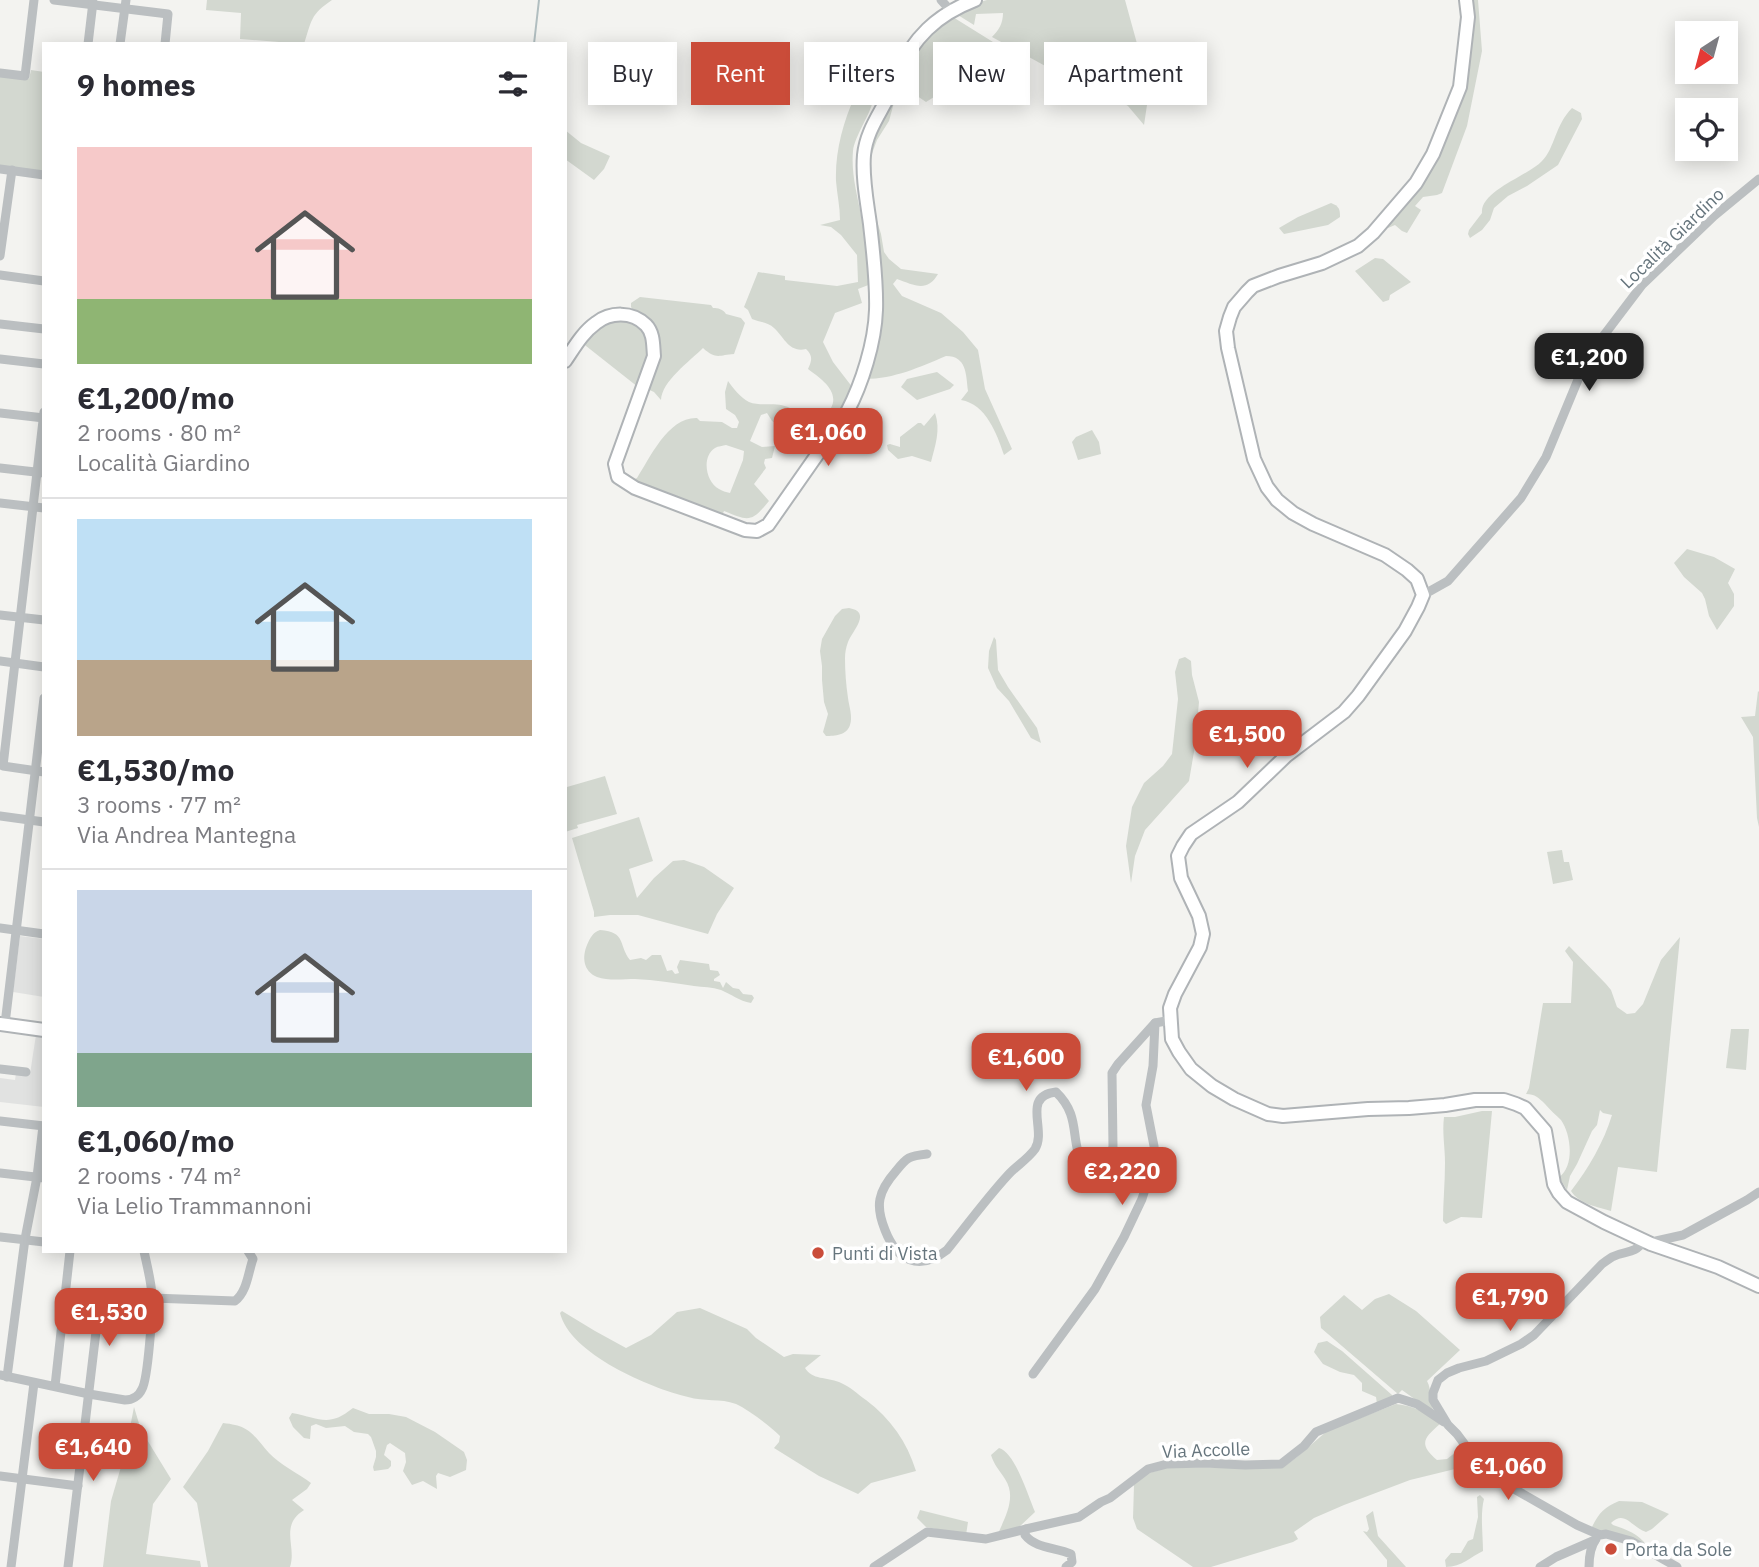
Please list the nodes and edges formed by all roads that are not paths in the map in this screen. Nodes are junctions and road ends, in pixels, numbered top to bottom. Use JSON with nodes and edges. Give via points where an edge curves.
{"nodes":[{"id":1,"x":34,"y":0,"type":"edge"},
{"id":2,"x":54,"y":0,"type":"edge"},
{"id":3,"x":941,"y":0,"type":"edge"},
{"id":4,"x":975,"y":0,"type":"edge"},
{"id":5,"x":1466,"y":0,"type":"edge"},
{"id":6,"x":93,"y":2,"type":"edge"},
{"id":7,"x":125,"y":4,"type":"edge"},
{"id":8,"x":951,"y":11,"type":"junction"},
{"id":9,"x":88,"y":42,"type":"edge"},
{"id":10,"x":120,"y":42,"type":"edge"},
{"id":11,"x":165,"y":42,"type":"edge"},
{"id":12,"x":0,"y":73,"type":"edge"},
{"id":13,"x":0,"y":169,"type":"edge"},
{"id":14,"x":12,"y":170,"type":"junction"},
{"id":15,"x":42,"y":175,"type":"edge"},
{"id":16,"x":1759,"y":179,"type":"edge"},
{"id":17,"x":0,"y":256,"type":"edge"},
{"id":18,"x":0,"y":275,"type":"edge"},
{"id":19,"x":42,"y":281,"type":"edge"},
{"id":20,"x":0,"y":324,"type":"edge"},
{"id":21,"x":42,"y":329,"type":"edge"},
{"id":22,"x":567,"y":358,"type":"edge"},
{"id":23,"x":0,"y":359,"type":"edge"},
{"id":24,"x":42,"y":364,"type":"edge"},
{"id":25,"x":0,"y":413,"type":"edge"},
{"id":26,"x":42,"y":418,"type":"edge"},
{"id":27,"x":42,"y":436,"type":"edge"},
{"id":28,"x":0,"y":468,"type":"edge"},
{"id":29,"x":40,"y":472,"type":"edge"},
{"id":30,"x":0,"y":503,"type":"edge"},
{"id":31,"x":33,"y":507,"type":"junction"},
{"id":32,"x":42,"y":508,"type":"edge"},
{"id":33,"x":1423,"y":595,"type":"junction"},
{"id":34,"x":0,"y":615,"type":"edge"},
{"id":35,"x":20,"y":617,"type":"junction"},
{"id":36,"x":42,"y":620,"type":"edge"},
{"id":37,"x":0,"y":661,"type":"edge"},
{"id":38,"x":15,"y":663,"type":"junction"},
{"id":39,"x":42,"y":667,"type":"edge"},
{"id":40,"x":42,"y":734,"type":"edge"},
{"id":41,"x":40,"y":771,"type":"edge"},
{"id":42,"x":0,"y":816,"type":"edge"},
{"id":43,"x":29,"y":820,"type":"junction"},
{"id":44,"x":42,"y":822,"type":"edge"},
{"id":45,"x":0,"y":928,"type":"edge"},
{"id":46,"x":16,"y":930,"type":"junction"},
{"id":47,"x":42,"y":934,"type":"edge"},
{"id":48,"x":1171,"y":1020,"type":"junction"},
{"id":49,"x":1155,"y":1023,"type":"junction"},
{"id":50,"x":3,"y":1024,"type":"edge"},
{"id":51,"x":42,"y":1030,"type":"edge"},
{"id":52,"x":0,"y":1069,"type":"edge"},
{"id":53,"x":26,"y":1072,"type":"dead end"},
{"id":54,"x":0,"y":1121,"type":"edge"},
{"id":55,"x":42,"y":1126,"type":"edge"},
{"id":56,"x":42,"y":1143,"type":"edge"},
{"id":57,"x":927,"y":1154,"type":"dead end"},
{"id":58,"x":0,"y":1173,"type":"edge"},
{"id":59,"x":40,"y":1178,"type":"edge"},
{"id":60,"x":1759,"y":1192,"type":"edge"},
{"id":61,"x":0,"y":1237,"type":"edge"},
{"id":62,"x":25,"y":1239,"type":"junction"},
{"id":63,"x":42,"y":1241,"type":"edge"},
{"id":64,"x":1647,"y":1243,"type":"junction"},
{"id":65,"x":70,"y":1253,"type":"edge"},
{"id":66,"x":143,"y":1253,"type":"edge"},
{"id":67,"x":249,"y":1253,"type":"edge"},
{"id":68,"x":1759,"y":1286,"type":"edge"},
{"id":69,"x":100,"y":1298,"type":"dead end"},
{"id":70,"x":152,"y":1298,"type":"junction"},
{"id":71,"x":1033,"y":1374,"type":"dead end"},
{"id":72,"x":4,"y":1376,"type":"edge"},
{"id":73,"x":34,"y":1383,"type":"junction"},
{"id":74,"x":55,"y":1386,"type":"junction"},
{"id":75,"x":89,"y":1395,"type":"junction"},
{"id":76,"x":1448,"y":1425,"type":"junction"},
{"id":77,"x":0,"y":1476,"type":"edge"},
{"id":78,"x":22,"y":1479,"type":"junction"},
{"id":79,"x":78,"y":1486,"type":"junction"},
{"id":80,"x":1026,"y":1529,"type":"junction"},
{"id":81,"x":1597,"y":1538,"type":"junction"},
{"id":82,"x":11,"y":1567,"type":"edge"},
{"id":83,"x":68,"y":1567,"type":"edge"},
{"id":84,"x":874,"y":1567,"type":"edge"},
{"id":85,"x":1066,"y":1567,"type":"edge"},
{"id":86,"x":1540,"y":1567,"type":"edge"},
{"id":87,"x":1590,"y":1567,"type":"edge"},
{"id":88,"x":1677,"y":1567,"type":"edge"}],
"edges":[{"from":1,"to":12,"type":"street","via":[[25,76]]},
{"from":2,"to":6,"type":"street"},
{"from":3,"to":8,"type":"street"},
{"from":4,"to":8,"type":"main road"},
{"from":5,"to":33,"type":"main road","via":[[1460,87],[1416,183],[1358,246],[1254,286],[1234,307],[1226,331],[1254,459],[1267,487],[1293,513],[1385,555],[1407,570],[1417,579]]},
{"from":6,"to":7,"type":"street"},
{"from":6,"to":9,"type":"street"},
{"from":7,"to":10,"type":"street"},
{"from":7,"to":11,"type":"street","via":[[168,14]]},
{"from":8,"to":22,"type":"main road","via":[[922,34],[906,57],[867,137],[865,181],[876,312],[856,394],[768,525],[757,531],[745,530],[635,488],[618,477],[617,455],[654,356],[646,326],[636,318],[609,315],[586,332]]},
{"from":13,"to":14,"type":"street"},
{"from":14,"to":15,"type":"street"},
{"from":14,"to":17,"type":"street"},
{"from":16,"to":33,"type":"street","name":"Località Giardino","via":[[1642,285],[1588,358],[1546,457],[1521,498],[1448,581]]},
{"from":18,"to":19,"type":"street"},
{"from":20,"to":21,"type":"street"},
{"from":23,"to":24,"type":"street"},
{"from":25,"to":26,"type":"street"},
{"from":27,"to":29,"type":"street"},
{"from":28,"to":29,"type":"street"},
{"from":29,"to":31,"type":"street"},
{"from":30,"to":31,"type":"street"},
{"from":31,"to":32,"type":"street"},
{"from":31,"to":35,"type":"street"},
{"from":33,"to":48,"type":"main road","via":[[1405,631],[1344,712],[1286,756],[1238,802],[1191,834],[1183,846],[1178,856],[1181,878],[1203,934],[1175,994]]},
{"from":34,"to":35,"type":"street"},
{"from":35,"to":36,"type":"street"},
{"from":35,"to":38,"type":"street"},
{"from":37,"to":38,"type":"street"},
{"from":38,"to":39,"type":"street"},
{"from":38,"to":41,"type":"street","via":[[4,766]]},
{"from":40,"to":41,"type":"street"},
{"from":41,"to":43,"type":"street"},
{"from":42,"to":43,"type":"street"},
{"from":43,"to":44,"type":"street"},
{"from":43,"to":46,"type":"street"},
{"from":45,"to":46,"type":"street"},
{"from":46,"to":47,"type":"street"},
{"from":46,"to":50,"type":"street"},
{"from":48,"to":49,"type":"street"},
{"from":48,"to":64,"type":"main road","via":[[1172,1039],[1191,1069],[1234,1099],[1268,1114],[1409,1108],[1475,1100],[1504,1100],[1525,1108],[1545,1131],[1554,1184],[1567,1202]]},
{"from":49,"to":57,"type":"street","via":[[1112,1073],[1113,1147],[1101,1168],[1094,1171],[1085,1166],[1066,1102],[1056,1092],[1046,1093],[1036,1111],[1039,1142],[1033,1153],[1009,1173],[947,1250],[919,1261],[896,1253],[881,1221],[880,1197],[886,1182],[907,1158]]},
{"from":49,"to":71,"type":"street","via":[[1146,1105],[1155,1157],[1142,1199],[1095,1289]]},
{"from":50,"to":51,"type":"main road"},
{"from":52,"to":53,"type":"street"},
{"from":54,"to":55,"type":"street"},
{"from":56,"to":59,"type":"street"},
{"from":58,"to":59,"type":"street"},
{"from":59,"to":62,"type":"street"},
{"from":60,"to":64,"type":"street","via":[[1683,1235]]},
{"from":61,"to":62,"type":"street"},
{"from":62,"to":63,"type":"street"},
{"from":62,"to":72,"type":"street"},
{"from":64,"to":68,"type":"main road"},
{"from":64,"to":76,"type":"street","via":[[1602,1264],[1521,1344],[1438,1380],[1433,1400]]},
{"from":65,"to":74,"type":"street"},
{"from":66,"to":70,"type":"street"},
{"from":67,"to":70,"type":"street","via":[[253,1259],[244,1290],[235,1301]]},
{"from":69,"to":75,"type":"street"},
{"from":70,"to":75,"type":"street","via":[[142,1390],[130,1400]]},
{"from":72,"to":73,"type":"street"},
{"from":73,"to":74,"type":"street"},
{"from":73,"to":78,"type":"street"},
{"from":74,"to":75,"type":"street"},
{"from":75,"to":79,"type":"street"},
{"from":76,"to":80,"type":"street","name":"Via Accolle","via":[[1417,1404],[1398,1398],[1316,1432],[1281,1464],[1167,1464],[1148,1469],[1079,1517]]},
{"from":76,"to":81,"type":"street","via":[[1495,1478]]},
{"from":77,"to":78,"type":"street"},
{"from":78,"to":79,"type":"street"},
{"from":78,"to":82,"type":"street"},
{"from":79,"to":83,"type":"street"},
{"from":80,"to":84,"type":"street","via":[[986,1539],[927,1532]]},
{"from":80,"to":85,"type":"street","via":[[1031,1541],[1071,1554],[1072,1562]]},
{"from":81,"to":86,"type":"street"},
{"from":81,"to":87,"type":"street","via":[[1589,1556]]},
{"from":81,"to":88,"type":"street","via":[[1606,1534],[1631,1541]]}]}
